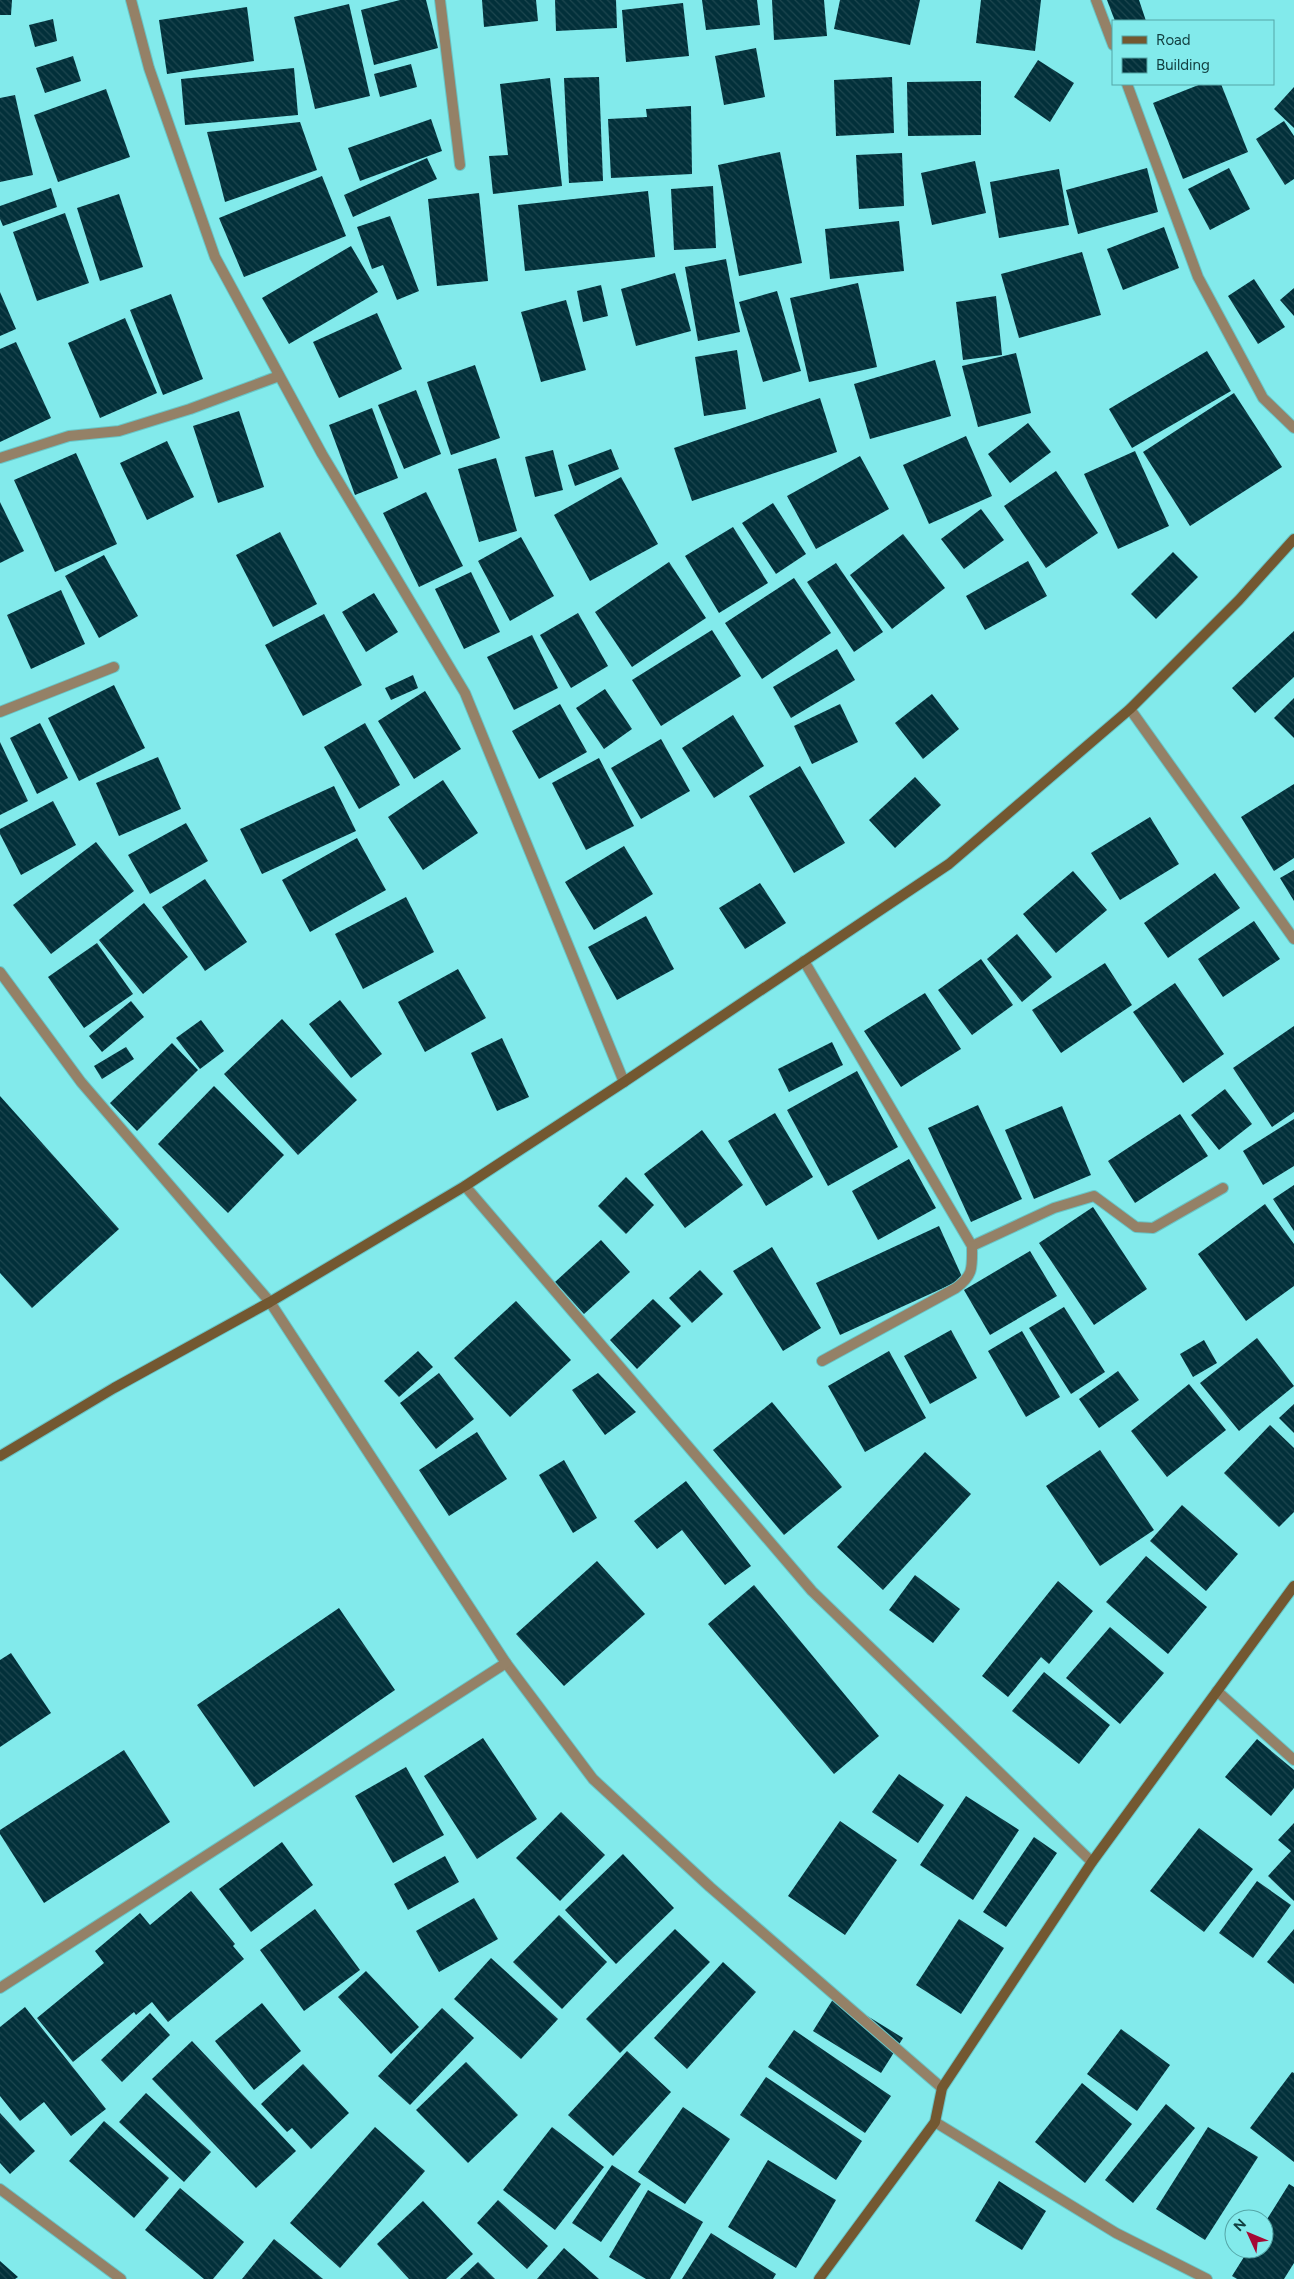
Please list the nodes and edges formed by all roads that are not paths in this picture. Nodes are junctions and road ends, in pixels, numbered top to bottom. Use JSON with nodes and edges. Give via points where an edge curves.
{"nodes":[{"id":1,"x":131,"y":0,"type":"edge"},
{"id":2,"x":440,"y":0,"type":"edge"},
{"id":3,"x":1096,"y":0,"type":"edge"},
{"id":4,"x":1112,"y":42,"type":"edge"},
{"id":5,"x":1127,"y":85,"type":"edge"},
{"id":6,"x":460,"y":165,"type":"dead end"},
{"id":7,"x":279,"y":376,"type":"junction"},
{"id":8,"x":1294,"y":428,"type":"edge"},
{"id":9,"x":0,"y":458,"type":"edge"},
{"id":10,"x":1294,"y":539,"type":"edge"},
{"id":11,"x":114,"y":667,"type":"dead end"},
{"id":12,"x":1130,"y":709,"type":"junction"},
{"id":13,"x":0,"y":712,"type":"edge"},
{"id":14,"x":1294,"y":939,"type":"edge"},
{"id":15,"x":804,"y":961,"type":"junction"},
{"id":16,"x":0,"y":972,"type":"edge"},
{"id":17,"x":624,"y":1082,"type":"junction"},
{"id":18,"x":465,"y":1186,"type":"junction"},
{"id":19,"x":1223,"y":1188,"type":"dead end"},
{"id":20,"x":972,"y":1246,"type":"junction"},
{"id":21,"x":270,"y":1302,"type":"junction"},
{"id":22,"x":822,"y":1361,"type":"dead end"},
{"id":23,"x":0,"y":1456,"type":"edge"},
{"id":24,"x":1294,"y":1586,"type":"edge"},
{"id":25,"x":506,"y":1663,"type":"junction"},
{"id":26,"x":1217,"y":1691,"type":"junction"},
{"id":27,"x":1294,"y":1760,"type":"edge"},
{"id":28,"x":1092,"y":1862,"type":"junction"},
{"id":29,"x":0,"y":1988,"type":"edge"},
{"id":30,"x":942,"y":2088,"type":"junction"},
{"id":31,"x":934,"y":2122,"type":"junction"},
{"id":32,"x":0,"y":2190,"type":"edge"},
{"id":33,"x":121,"y":2279,"type":"edge"},
{"id":34,"x":819,"y":2279,"type":"edge"},
{"id":35,"x":1206,"y":2279,"type":"edge"}],
"edges":[{"from":1,"to":7,"type":"street","via":[[149,68],[215,257]]},
{"from":2,"to":6,"type":"street"},
{"from":3,"to":4,"type":"street"},
{"from":5,"to":8,"type":"street","via":[[1198,277],[1263,398]]},
{"from":7,"to":9,"type":"street","via":[[119,431],[69,436]]},
{"from":7,"to":17,"type":"street","via":[[322,454],[465,692]]},
{"from":10,"to":12,"type":"main road","via":[[1239,600]]},
{"from":11,"to":13,"type":"street"},
{"from":12,"to":14,"type":"street"},
{"from":12,"to":15,"type":"main road","via":[[949,864]]},
{"from":15,"to":17,"type":"main road"},
{"from":15,"to":20,"type":"street"},
{"from":16,"to":21,"type":"street","via":[[81,1082]]},
{"from":17,"to":18,"type":"main road"},
{"from":18,"to":21,"type":"main road"},
{"from":18,"to":28,"type":"street","via":[[812,1591]]},
{"from":19,"to":20,"type":"street","via":[[1153,1228],[1136,1227],[1094,1196],[1054,1208]]},
{"from":20,"to":22,"type":"street","via":[[972,1271],[966,1281]]},
{"from":21,"to":23,"type":"main road","via":[[114,1388]]},
{"from":21,"to":25,"type":"street"},
{"from":24,"to":26,"type":"main road"},
{"from":25,"to":29,"type":"street"},
{"from":25,"to":30,"type":"street","via":[[593,1779],[710,1887]]},
{"from":26,"to":27,"type":"street"},
{"from":26,"to":28,"type":"main road"},
{"from":28,"to":30,"type":"main road"},
{"from":30,"to":31,"type":"main road"},
{"from":31,"to":34,"type":"main road"},
{"from":31,"to":35,"type":"street","via":[[1116,2233]]},
{"from":32,"to":33,"type":"street"}]}
